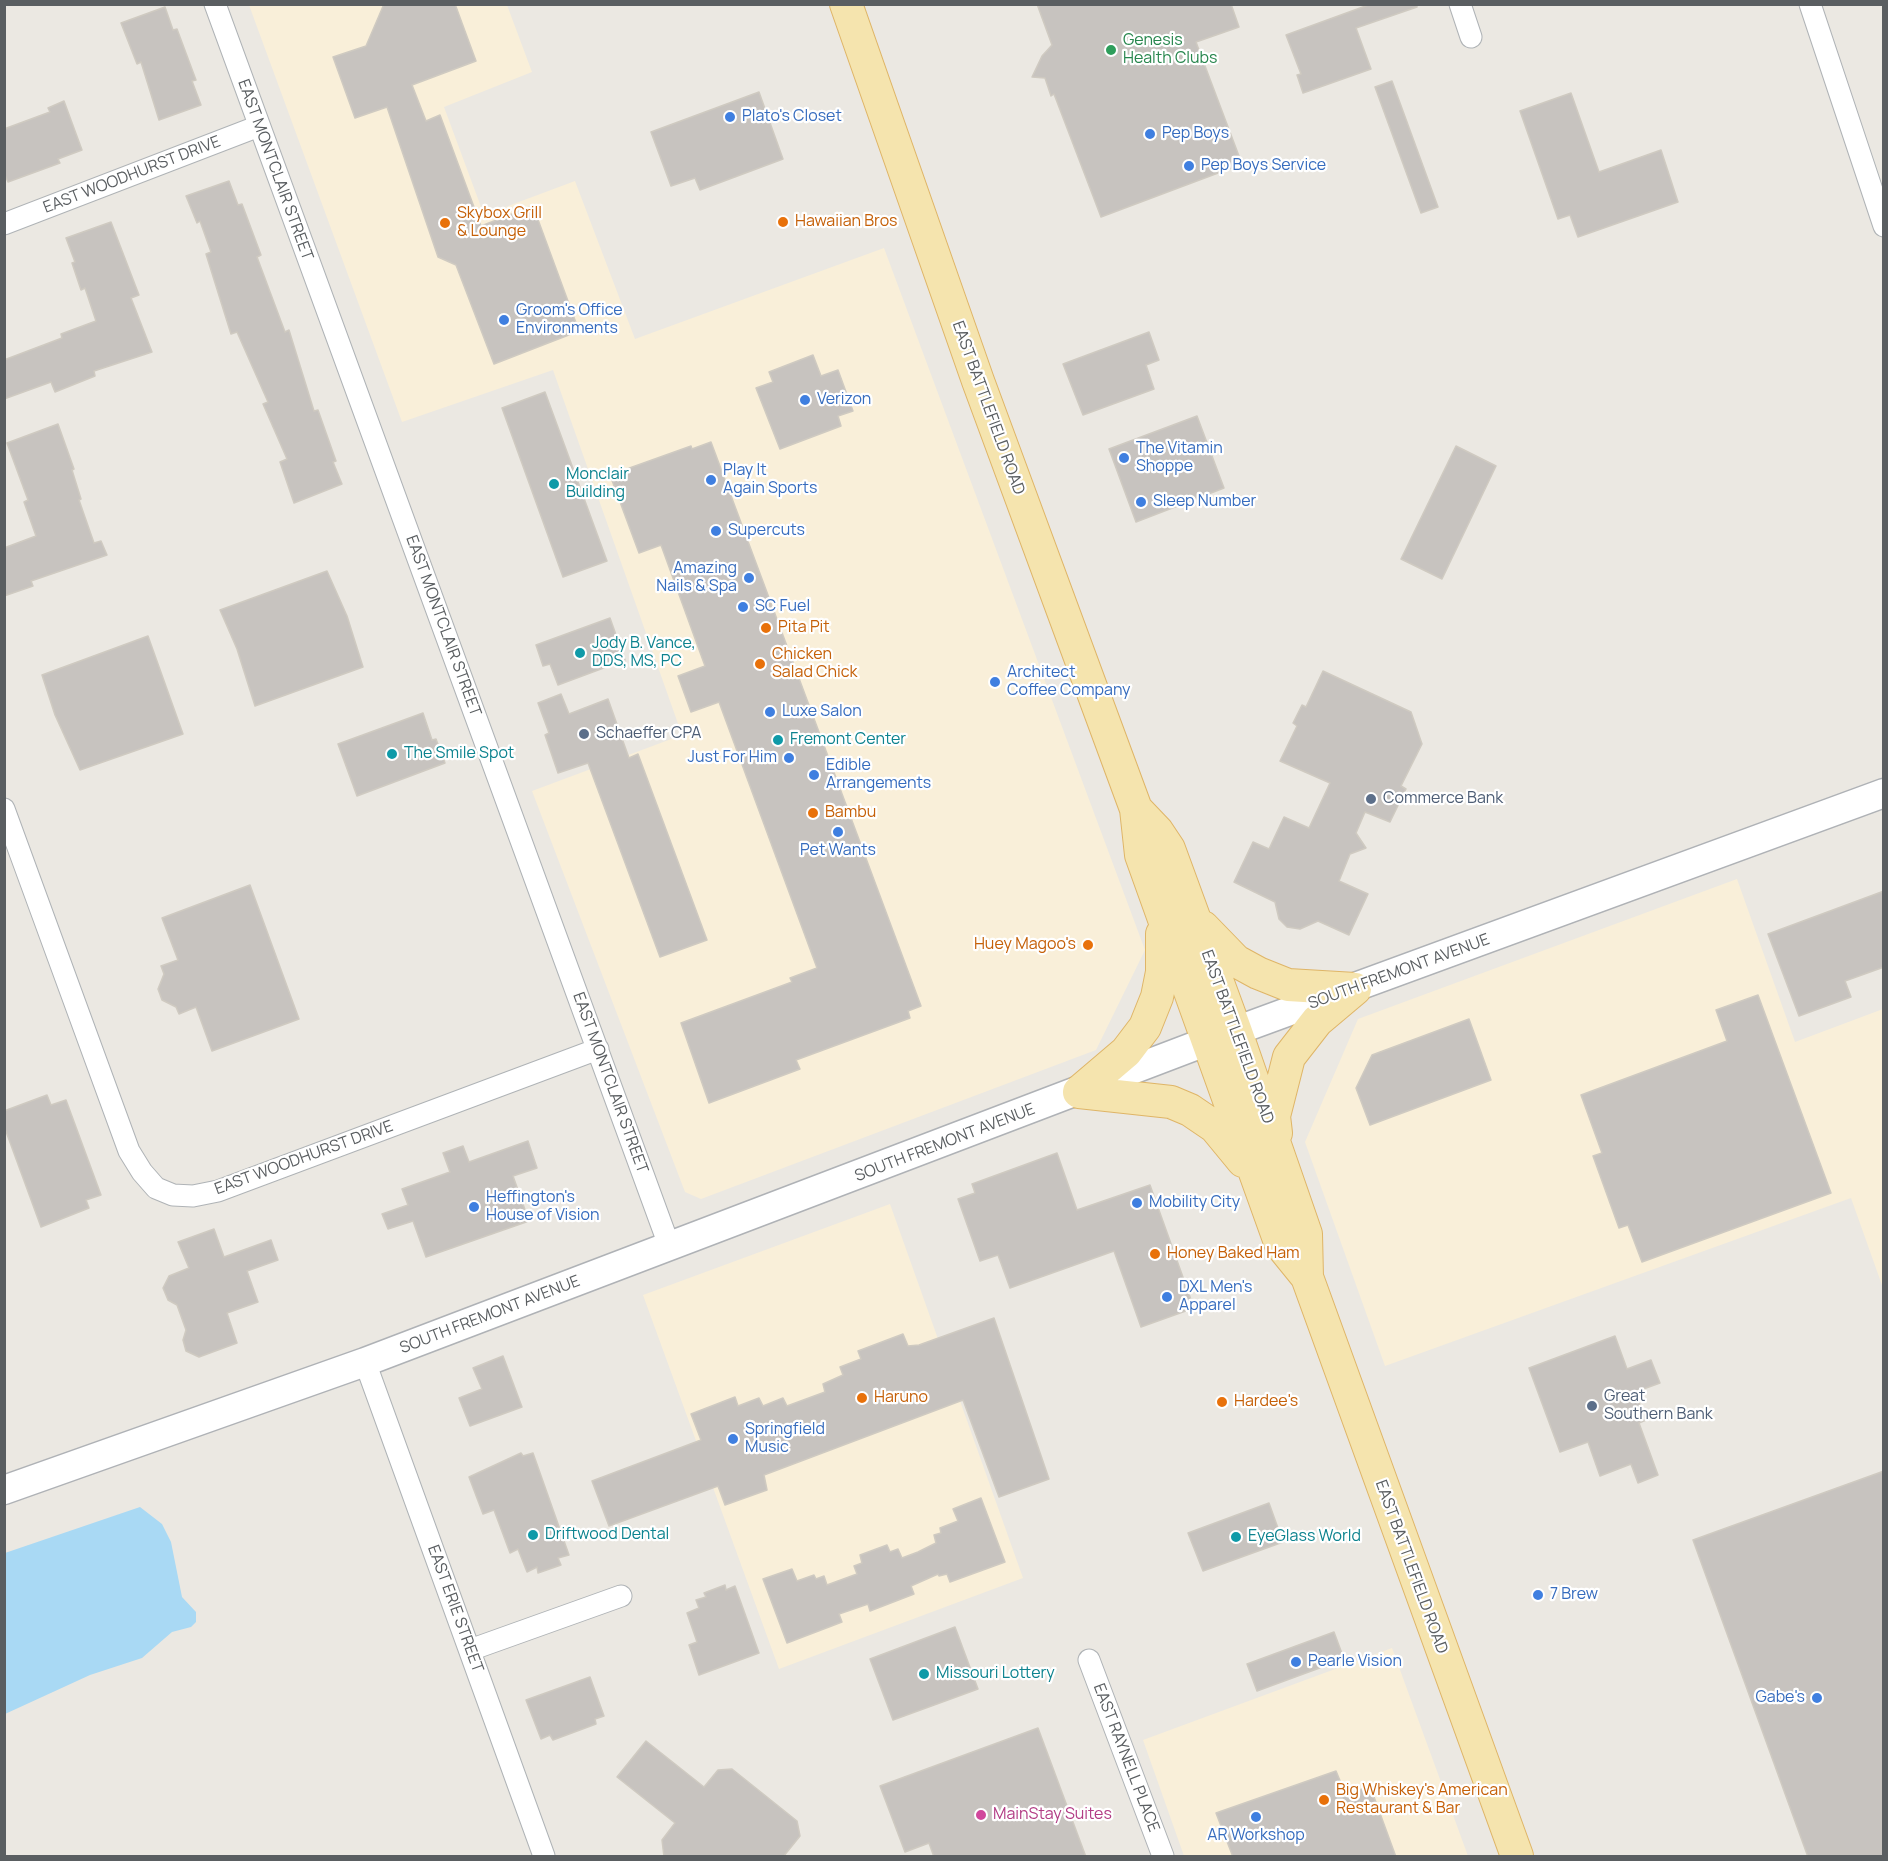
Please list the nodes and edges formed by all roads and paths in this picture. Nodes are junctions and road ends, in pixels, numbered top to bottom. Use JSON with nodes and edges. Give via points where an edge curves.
{"nodes":[{"id":1,"x":215,"y":4,"type":"edge"},
{"id":2,"x":846,"y":4,"type":"edge"},
{"id":3,"x":1460,"y":4,"type":"edge"},
{"id":4,"x":1810,"y":4,"type":"edge"},
{"id":5,"x":1471,"y":37,"type":"dead end"},
{"id":6,"x":259,"y":126,"type":"junction"},
{"id":7,"x":4,"y":224,"type":"edge"},
{"id":8,"x":1884,"y":226,"type":"edge"},
{"id":9,"x":1884,"y":793,"type":"edge"},
{"id":10,"x":4,"y":809,"type":"edge"},
{"id":11,"x":1136,"y":809,"type":"junction"},
{"id":12,"x":1162,"y":912,"type":"junction"},
{"id":13,"x":1193,"y":915,"type":"junction"},
{"id":14,"x":1355,"y":989,"type":"junction"},
{"id":15,"x":1222,"y":1036,"type":"junction"},
{"id":16,"x":598,"y":1049,"type":"junction"},
{"id":17,"x":1079,"y":1092,"type":"junction"},
{"id":18,"x":1279,"y":1155,"type":"junction"},
{"id":19,"x":1258,"y":1182,"type":"junction"},
{"id":20,"x":670,"y":1248,"type":"junction"},
{"id":21,"x":1306,"y":1277,"type":"junction"},
{"id":22,"x":365,"y":1362,"type":"junction"},
{"id":23,"x":4,"y":1490,"type":"edge"},
{"id":24,"x":621,"y":1596,"type":"dead end"},
{"id":25,"x":470,"y":1650,"type":"junction"},
{"id":26,"x":1089,"y":1660,"type":"dead end"},
{"id":27,"x":544,"y":1857,"type":"edge"},
{"id":28,"x":1163,"y":1857,"type":"edge"},
{"id":29,"x":1517,"y":1857,"type":"edge"}],
"edges":[{"from":1,"to":6,"type":"street","name":"EAST MONTCLAIR STREET"},
{"from":2,"to":11,"type":"main road","name":"EAST BATTLEFIELD ROAD","via":[[978,381]]},
{"from":3,"to":5,"type":"street"},
{"from":4,"to":8,"type":"street"},
{"from":6,"to":7,"type":"street","name":"EAST WOODHURST DRIVE"},
{"from":6,"to":16,"type":"street","name":"EAST MONTCLAIR STREET"},
{"from":9,"to":14,"type":"main road","name":"SOUTH FREMONT AVENUE"},
{"from":10,"to":16,"type":"street","name":"EAST WOODHURST DRIVE","via":[[129,1151],[156,1188],[172,1195],[218,1191]]},
{"from":11,"to":12,"type":"main road","name":"EAST BATTLEFIELD ROAD","via":[[1141,855]]},
{"from":11,"to":13,"type":"main road","name":"EAST BATTLEFIELD ROAD","via":[[1169,849]]},
{"from":12,"to":15,"type":"main road","name":"EAST BATTLEFIELD ROAD"},
{"from":12,"to":17,"type":"main road","via":[[1162,972],[1145,1027],[1126,1052]]},
{"from":13,"to":14,"type":"main road","via":[[1215,943],[1258,974],[1288,985]]},
{"from":13,"to":15,"type":"main road","name":"EAST BATTLEFIELD ROAD"},
{"from":14,"to":15,"type":"main road","name":"SOUTH FREMONT AVENUE"},
{"from":14,"to":18,"type":"main road","via":[[1317,1021],[1288,1057],[1274,1116]]},
{"from":15,"to":17,"type":"main road","name":"SOUTH FREMONT AVENUE"},
{"from":15,"to":18,"type":"main road","name":"EAST BATTLEFIELD ROAD"},
{"from":15,"to":19,"type":"main road","name":"EAST BATTLEFIELD ROAD"},
{"from":16,"to":20,"type":"street","name":"EAST MONTCLAIR STREET"},
{"from":17,"to":19,"type":"main road","via":[[1171,1102],[1190,1110],[1215,1127]]},
{"from":17,"to":20,"type":"main road","name":"SOUTH FREMONT AVENUE"},
{"from":18,"to":21,"type":"main road","name":"EAST BATTLEFIELD ROAD","via":[[1306,1234]]},
{"from":19,"to":21,"type":"main road","name":"EAST BATTLEFIELD ROAD","via":[[1281,1245]]},
{"from":20,"to":22,"type":"main road","name":"SOUTH FREMONT AVENUE"},
{"from":21,"to":29,"type":"main road","name":"EAST BATTLEFIELD ROAD"},
{"from":22,"to":23,"type":"main road","name":"SOUTH FREMONT AVENUE"},
{"from":22,"to":25,"type":"street","name":"EAST ERIE STREET"},
{"from":24,"to":25,"type":"street"},
{"from":25,"to":27,"type":"street","name":"EAST ERIE STREET"},
{"from":26,"to":28,"type":"street","name":"EAST RAYNELL PLACE"}]}
